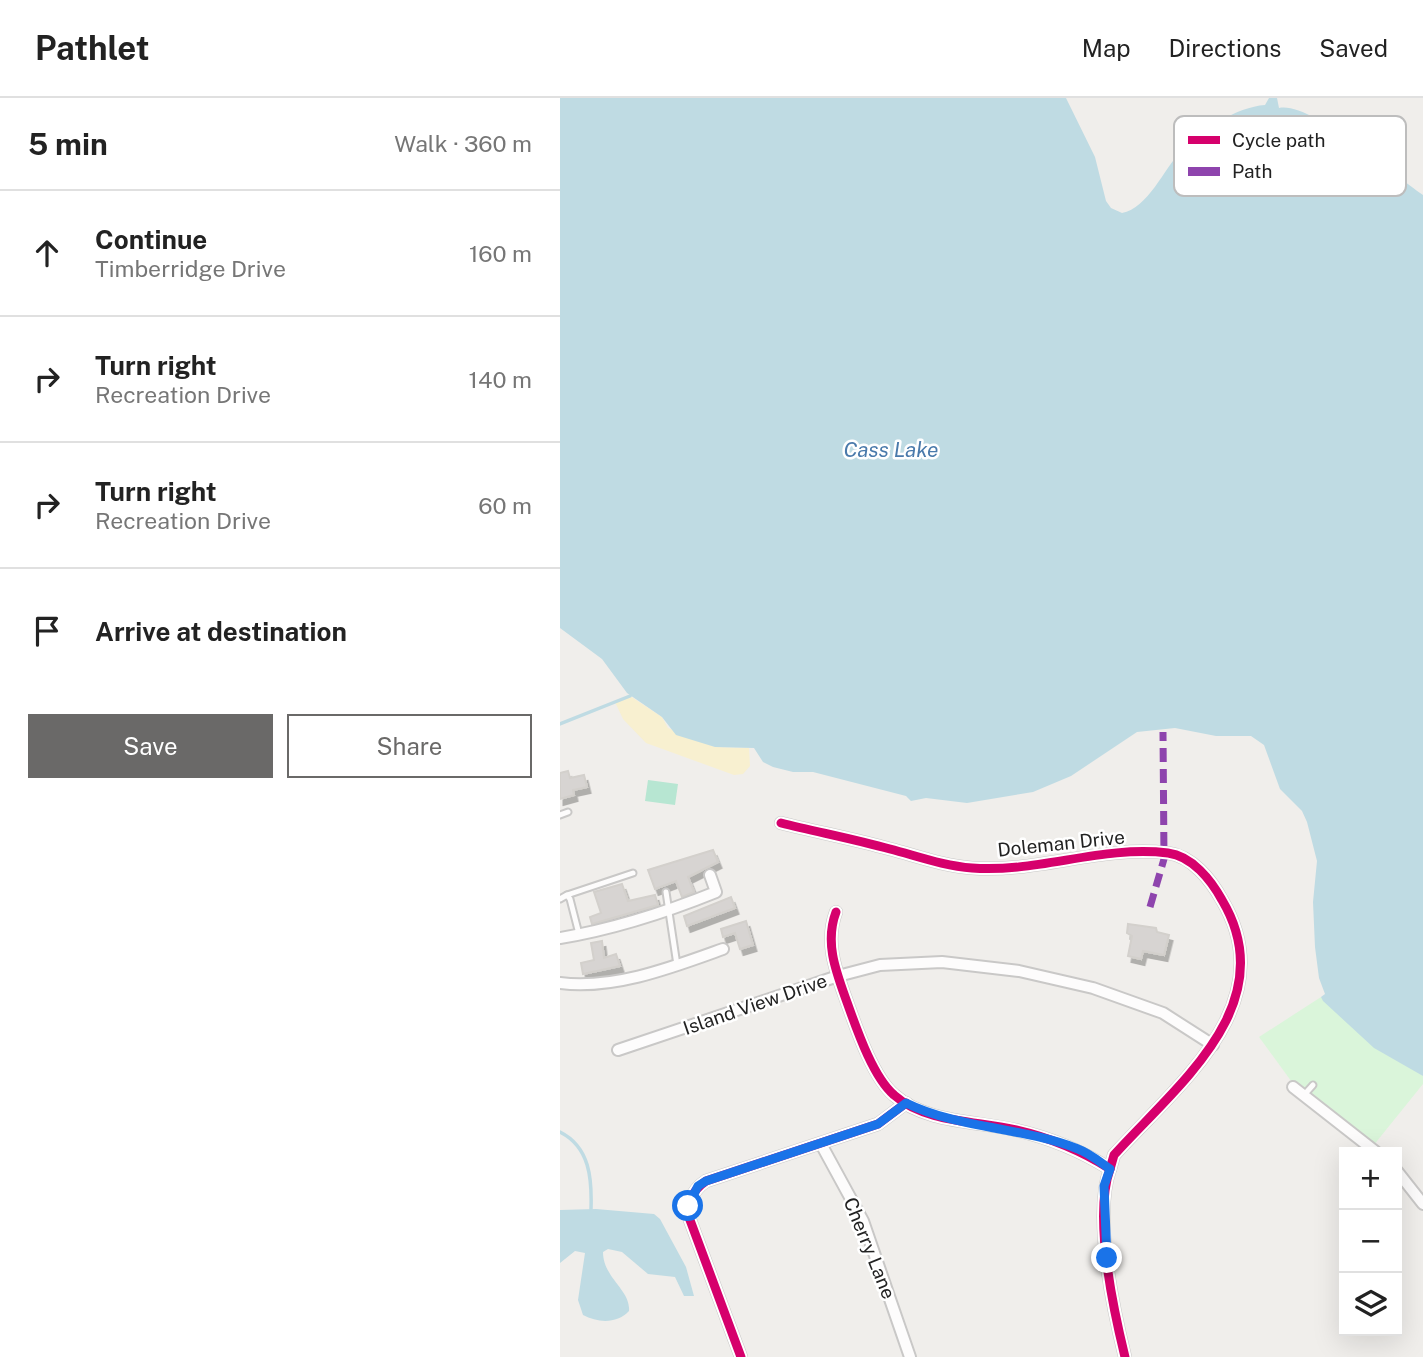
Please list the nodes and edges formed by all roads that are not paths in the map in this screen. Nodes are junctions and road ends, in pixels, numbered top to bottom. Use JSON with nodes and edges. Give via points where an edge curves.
{"nodes":[{"id":1,"x":568,"y":812,"type":"dead end"},
{"id":2,"x":560,"y":815,"type":"edge"},
{"id":3,"x":781,"y":824,"type":"dead end"},
{"id":4,"x":633,"y":873,"type":"dead end"},
{"id":5,"x":710,"y":875,"type":"dead end"},
{"id":6,"x":666,"y":892,"type":"dead end"},
{"id":7,"x":567,"y":895,"type":"junction"},
{"id":8,"x":560,"y":898,"type":"edge"},
{"id":9,"x":669,"y":911,"type":"junction"},
{"id":10,"x":836,"y":912,"type":"dead end"},
{"id":11,"x":579,"y":934,"type":"junction"},
{"id":12,"x":560,"y":937,"type":"edge"},
{"id":13,"x":723,"y":949,"type":"dead end"},
{"id":14,"x":677,"y":965,"type":"junction"},
{"id":15,"x":838,"y":976,"type":"junction"},
{"id":16,"x":560,"y":984,"type":"edge"},
{"id":17,"x":1213,"y":1045,"type":"junction"},
{"id":18,"x":618,"y":1050,"type":"dead end"},
{"id":19,"x":1312,"y":1085,"type":"dead end"},
{"id":20,"x":1293,"y":1087,"type":"dead end"},
{"id":21,"x":1304,"y":1096,"type":"junction"},
{"id":22,"x":906,"y":1103,"type":"junction"},
{"id":23,"x":821,"y":1144,"type":"junction"},
{"id":24,"x":1370,"y":1147,"type":"edge"},
{"id":25,"x":1110,"y":1169,"type":"junction"},
{"id":26,"x":1402,"y":1177,"type":"edge"},
{"id":27,"x":1423,"y":1204,"type":"edge"},
{"id":28,"x":741,"y":1357,"type":"edge"},
{"id":29,"x":910,"y":1357,"type":"edge"},
{"id":30,"x":1125,"y":1357,"type":"edge"}],
"edges":[{"from":1,"to":2,"type":"lane"},
{"from":3,"to":17,"type":"street","name":"Doleman Drive","via":[[970,868],[1029,868],[1116,853],[1181,857],[1195,866],[1221,897],[1240,950],[1233,1012]]},
{"from":4,"to":7,"type":"lane"},
{"from":5,"to":9,"type":"street","via":[[716,892]]},
{"from":6,"to":9,"type":"lane"},
{"from":7,"to":8,"type":"lane"},
{"from":7,"to":11,"type":"lane","via":[[576,911]]},
{"from":9,"to":11,"type":"street"},
{"from":9,"to":14,"type":"lane"},
{"from":10,"to":15,"type":"street","via":[[829,939]]},
{"from":11,"to":12,"type":"street"},
{"from":13,"to":14,"type":"street"},
{"from":14,"to":16,"type":"street","via":[[594,983]]},
{"from":15,"to":17,"type":"street","name":"Island View Drive","via":[[880,965],[942,962],[1018,971],[1093,988],[1163,1013]]},
{"from":15,"to":18,"type":"street","name":"Island View Drive"},
{"from":15,"to":22,"type":"street","via":[[860,1037],[885,1084]]},
{"from":17,"to":25,"type":"street","name":"Doleman Drive","via":[[1114,1155]]},
{"from":19,"to":21,"type":"lane"},
{"from":20,"to":21,"type":"street"},
{"from":21,"to":24,"type":"street"},
{"from":22,"to":23,"type":"street","via":[[878,1124]]},
{"from":22,"to":25,"type":"street","via":[[1080,1149]]},
{"from":23,"to":28,"type":"street","via":[[706,1181],[692,1196],[690,1220]]},
{"from":23,"to":29,"type":"street","name":"Cherry Lane","via":[[863,1221]]},
{"from":25,"to":30,"type":"street","via":[[1104,1186],[1107,1258]]},
{"from":26,"to":27,"type":"street"}]}
